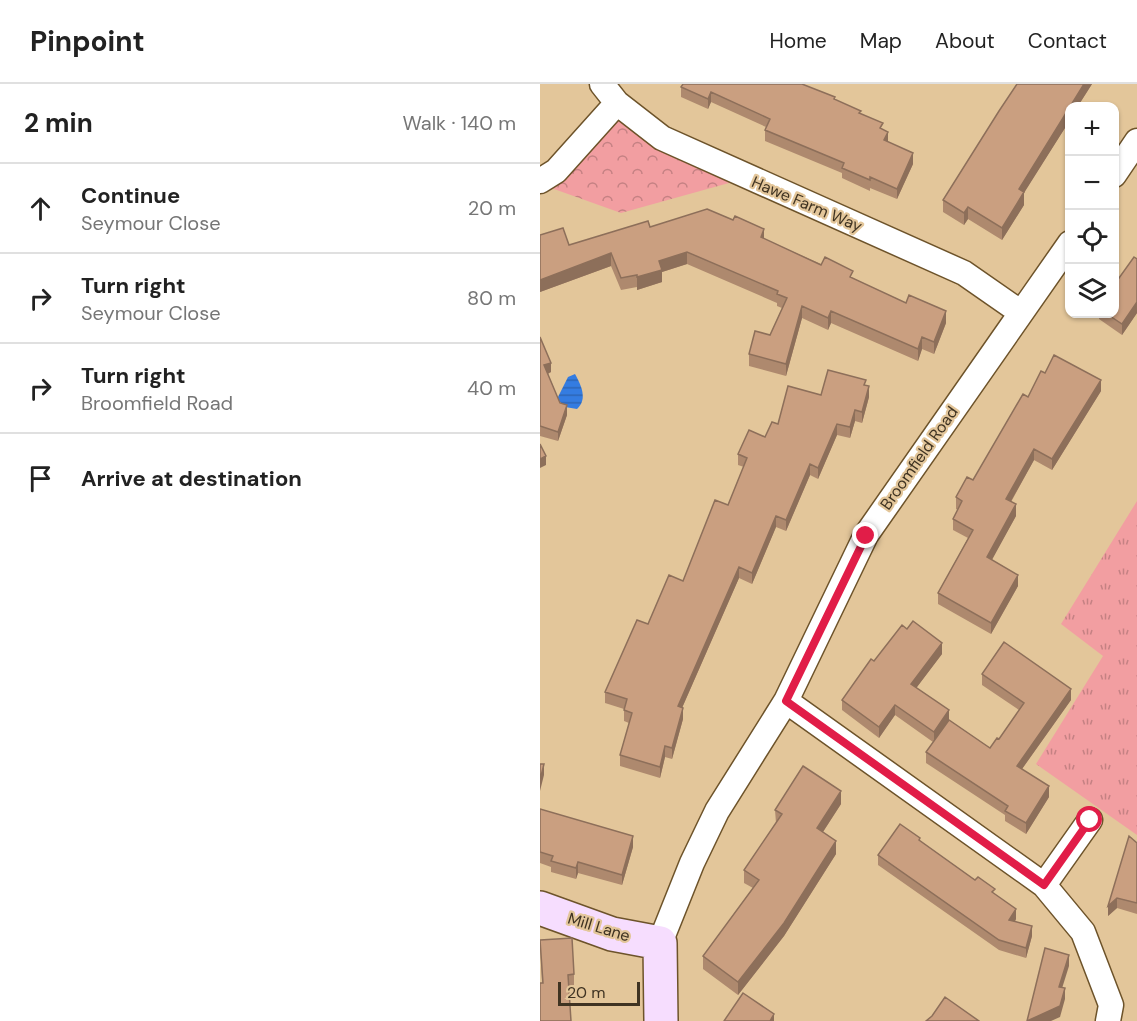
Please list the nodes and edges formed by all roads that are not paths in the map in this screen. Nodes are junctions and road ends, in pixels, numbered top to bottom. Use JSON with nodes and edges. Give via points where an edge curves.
{"nodes":[{"id":1,"x":602,"y":84,"type":"edge"},
{"id":2,"x":617,"y":103,"type":"junction"},
{"id":3,"x":1137,"y":141,"type":"edge"},
{"id":4,"x":1119,"y":168,"type":"edge"},
{"id":5,"x":540,"y":181,"type":"edge"},
{"id":6,"x":1065,"y":250,"type":"edge"},
{"id":7,"x":1020,"y":312,"type":"junction"},
{"id":8,"x":786,"y":701,"type":"junction"},
{"id":9,"x":1090,"y":820,"type":"dead end"},
{"id":10,"x":1044,"y":885,"type":"junction"},
{"id":11,"x":540,"y":908,"type":"edge"},
{"id":12,"x":660,"y":943,"type":"junction"},
{"id":13,"x":662,"y":1021,"type":"edge"},
{"id":14,"x":1108,"y":1021,"type":"edge"}],
"edges":[{"from":1,"to":2,"type":"street","name":"Hawe Farm Way"},
{"from":2,"to":5,"type":"street","via":[[556,171]]},
{"from":2,"to":7,"type":"street","name":"Hawe Farm Way","via":[[662,138],[964,273]]},
{"from":3,"to":4,"type":"street"},
{"from":6,"to":7,"type":"street","name":"Broomfield Road"},
{"from":7,"to":8,"type":"street","name":"Broomfield Road","via":[[866,536]]},
{"from":8,"to":10,"type":"street"},
{"from":8,"to":12,"type":"street","name":"Broomfield Road","via":[[717,811]]},
{"from":9,"to":10,"type":"street"},
{"from":10,"to":14,"type":"street","via":[[1083,932],[1111,1005]]},
{"from":11,"to":12,"type":"street","name":"Mill Lane","via":[[612,934]]},
{"from":12,"to":13,"type":"street"}]}
